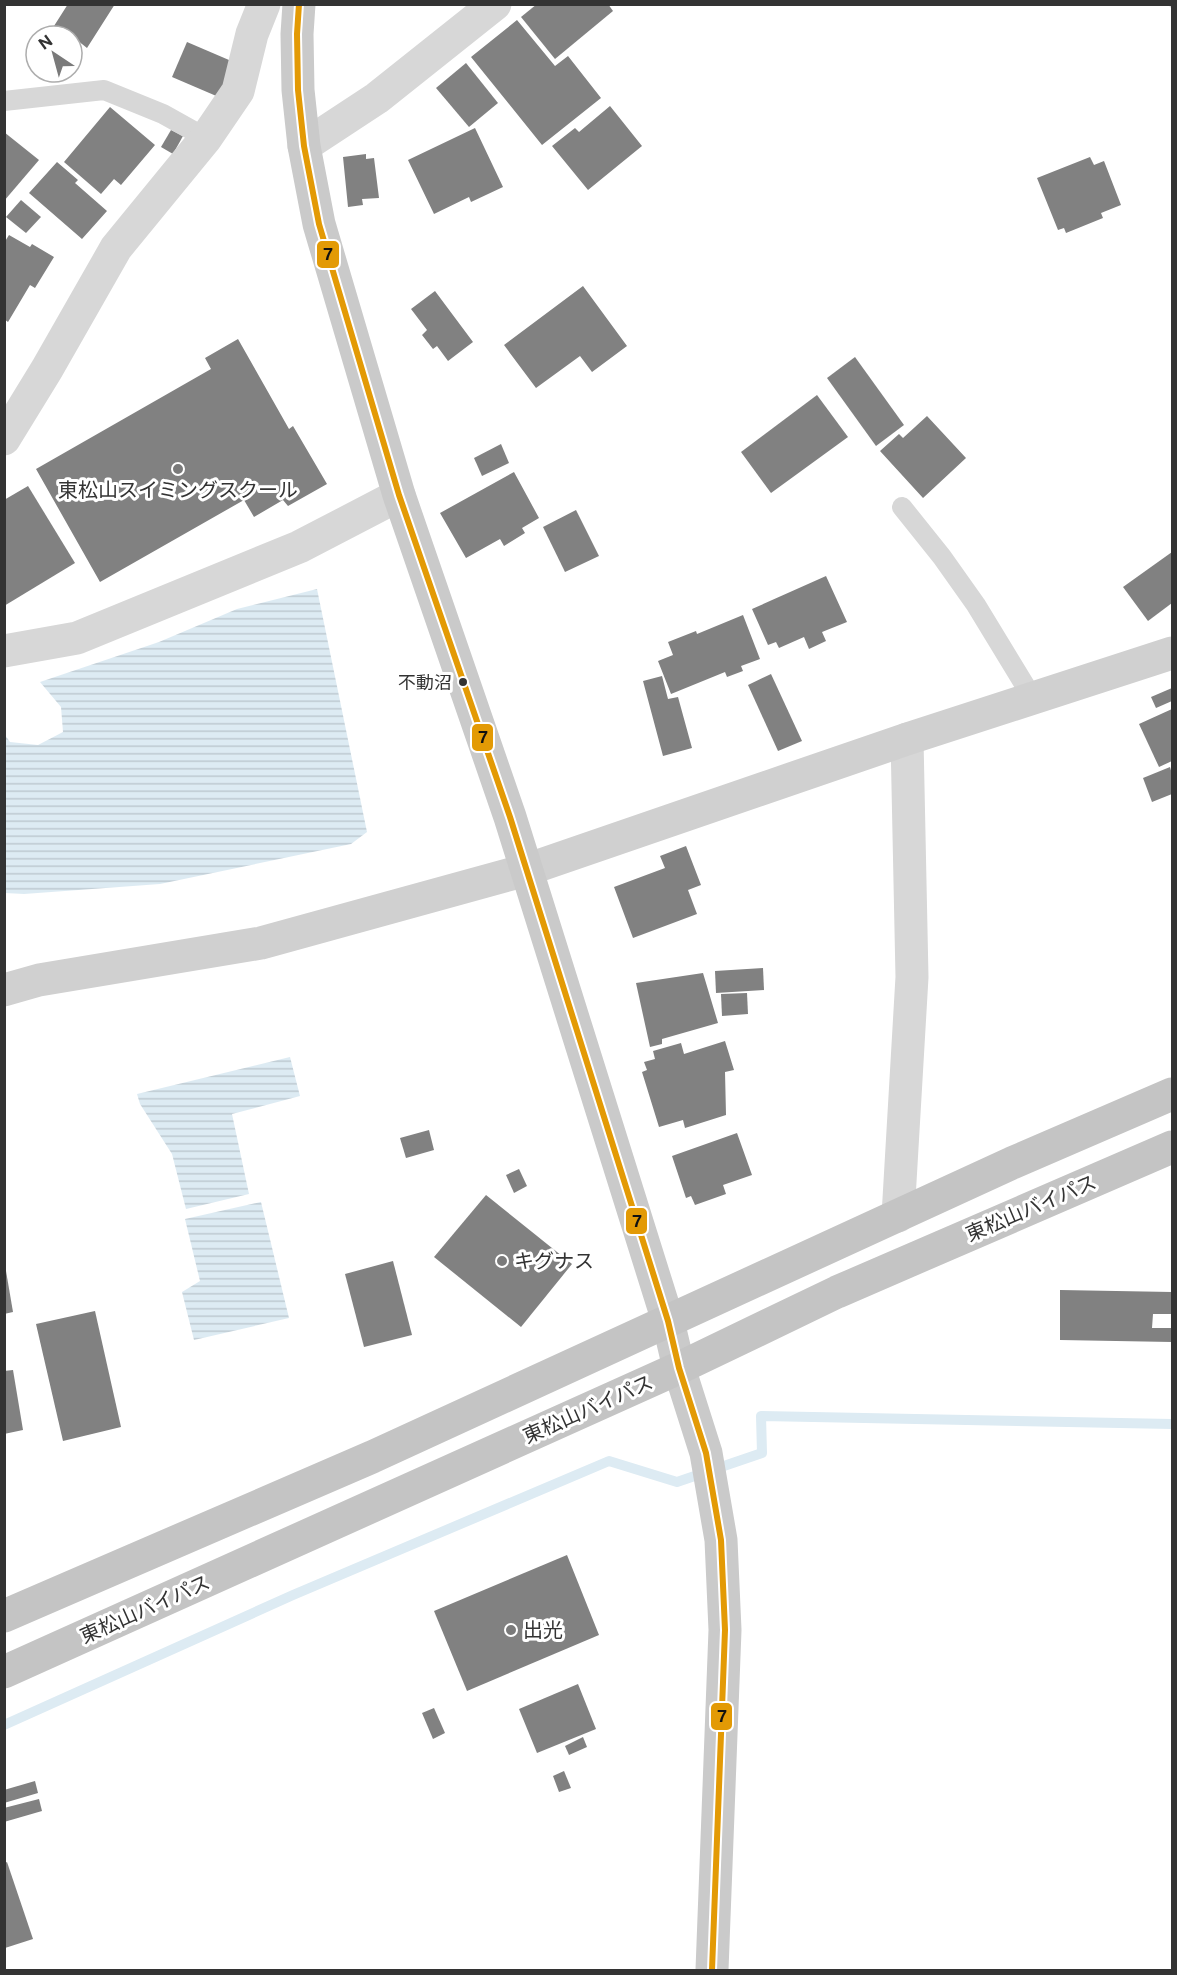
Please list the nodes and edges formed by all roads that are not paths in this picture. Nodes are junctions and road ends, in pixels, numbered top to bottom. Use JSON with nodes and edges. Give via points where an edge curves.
{"nodes":[{"id":1,"x":264,"y":4,"type":"edge"},
{"id":2,"x":299,"y":4,"type":"edge"},
{"id":3,"x":495,"y":4,"type":"edge"},
{"id":4,"x":4,"y":101,"type":"edge"},
{"id":5,"x":206,"y":138,"type":"junction"},
{"id":6,"x":304,"y":146,"type":"junction"},
{"id":7,"x":6,"y":436,"type":"edge"},
{"id":8,"x":399,"y":495,"type":"junction"},
{"id":9,"x":902,"y":507,"type":"dead end"},
{"id":10,"x":4,"y":651,"type":"edge"},
{"id":11,"x":1173,"y":653,"type":"edge"},
{"id":12,"x":1032,"y":698,"type":"junction"},
{"id":13,"x":907,"y":739,"type":"junction"},
{"id":14,"x":526,"y":870,"type":"junction"},
{"id":15,"x":4,"y":990,"type":"edge"},
{"id":16,"x":1173,"y":1094,"type":"edge"},
{"id":17,"x":1173,"y":1147,"type":"edge"},
{"id":18,"x":898,"y":1216,"type":"junction"},
{"id":19,"x":668,"y":1321,"type":"junction"},
{"id":20,"x":680,"y":1368,"type":"junction"},
{"id":21,"x":4,"y":1616,"type":"edge"},
{"id":22,"x":4,"y":1672,"type":"edge"},
{"id":23,"x":712,"y":1971,"type":"edge"}],
"edges":[{"from":1,"to":5,"type":"street","via":[[252,33],[238,91]]},
{"from":2,"to":6,"type":"main road","via":[[298,90]]},
{"from":3,"to":6,"type":"street","via":[[377,98]]},
{"from":4,"to":5,"type":"lane","via":[[104,90],[163,114]]},
{"from":5,"to":7,"type":"street","via":[[116,248]]},
{"from":6,"to":8,"type":"main road","via":[[320,224]]},
{"from":8,"to":10,"type":"street","via":[[299,547],[77,638]]},
{"from":8,"to":14,"type":"main road"},
{"from":9,"to":12,"type":"lane","via":[[976,605]]},
{"from":11,"to":12,"type":"street"},
{"from":12,"to":13,"type":"street"},
{"from":13,"to":14,"type":"street"},
{"from":13,"to":18,"type":"street","via":[[912,977]]},
{"from":14,"to":15,"type":"street","via":[[261,943],[39,980]]},
{"from":14,"to":19,"type":"main road"},
{"from":16,"to":18,"type":"highway"},
{"from":17,"to":20,"type":"highway","name":"東松山バイパス","via":[[837,1292]]},
{"from":18,"to":19,"type":"highway"},
{"from":19,"to":20,"type":"main road"},
{"from":19,"to":21,"type":"highway","via":[[372,1457]]},
{"from":20,"to":22,"type":"highway","name":"東松山バイパス"},
{"from":20,"to":23,"type":"main road","via":[[706,1453],[721,1540],[725,1630]]}]}
